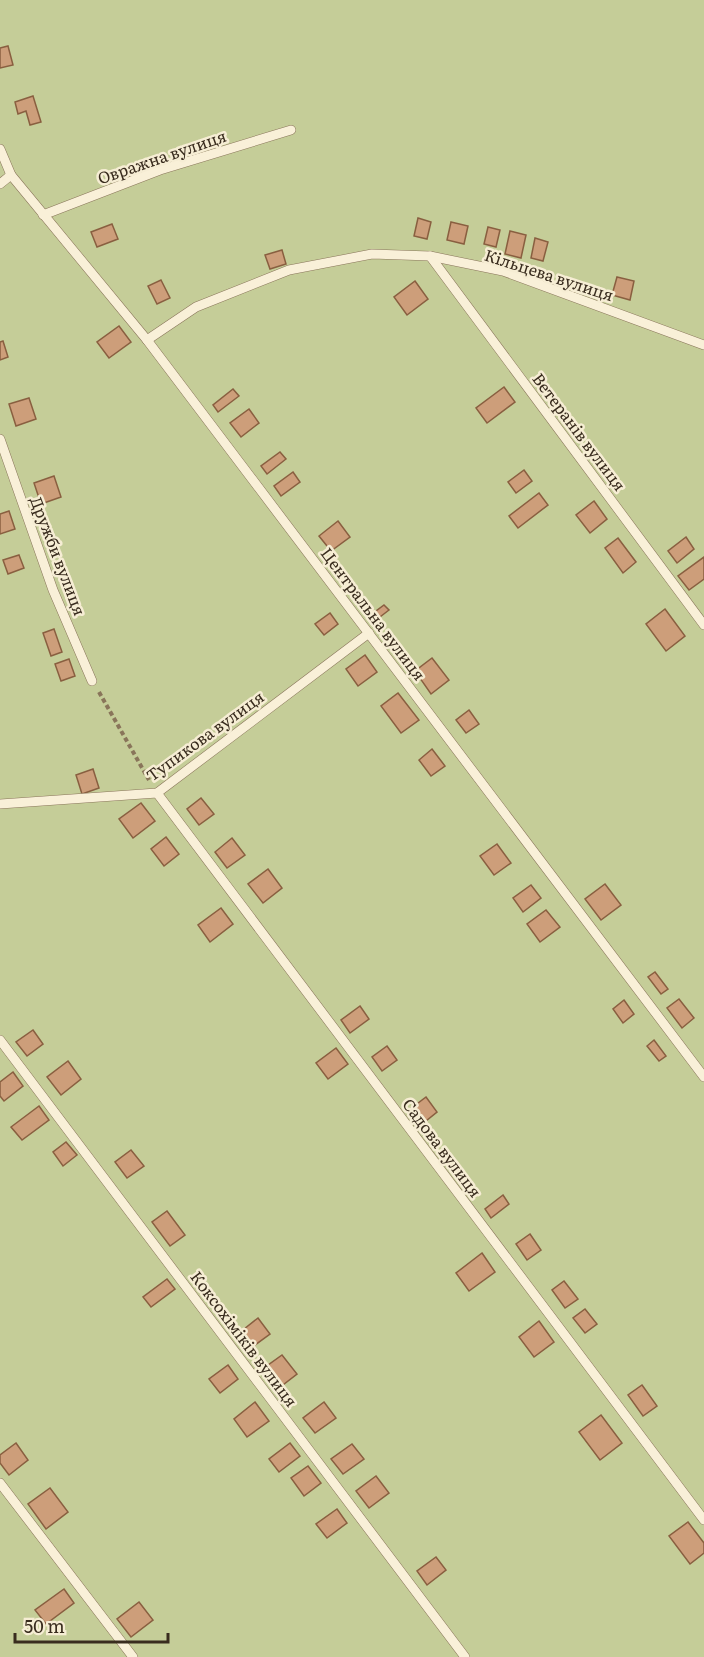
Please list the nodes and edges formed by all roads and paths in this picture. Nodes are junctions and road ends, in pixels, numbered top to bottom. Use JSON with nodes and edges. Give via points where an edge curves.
{"nodes":[{"id":1,"x":291,"y":130,"type":"dead end"},
{"id":2,"x":0,"y":149,"type":"edge"},
{"id":3,"x":10,"y":176,"type":"junction"},
{"id":4,"x":0,"y":184,"type":"edge"},
{"id":5,"x":44,"y":215,"type":"junction"},
{"id":6,"x":430,"y":256,"type":"junction"},
{"id":7,"x":147,"y":340,"type":"junction"},
{"id":8,"x":704,"y":345,"type":"edge"},
{"id":9,"x":0,"y":439,"type":"edge"},
{"id":10,"x":704,"y":625,"type":"edge"},
{"id":11,"x":369,"y":633,"type":"junction"},
{"id":12,"x":92,"y":681,"type":"joint"},
{"id":13,"x":157,"y":793,"type":"junction"},
{"id":14,"x":0,"y":804,"type":"edge"},
{"id":15,"x":0,"y":1040,"type":"edge"},
{"id":16,"x":704,"y":1077,"type":"edge"},
{"id":17,"x":0,"y":1483,"type":"edge"},
{"id":18,"x":704,"y":1520,"type":"edge"},
{"id":19,"x":133,"y":1657,"type":"edge"},
{"id":20,"x":465,"y":1657,"type":"edge"}],
"edges":[{"from":1,"to":5,"type":"lane","name":"Овражна вулиця","via":[[160,170]]},
{"from":2,"to":3,"type":"lane"},
{"from":3,"to":4,"type":"lane"},
{"from":3,"to":5,"type":"lane","name":"Центральна вулиця"},
{"from":5,"to":7,"type":"lane","name":"Центральна вулиця"},
{"from":6,"to":7,"type":"lane","name":"Кільцева вулиця","via":[[372,254],[289,270],[196,307]]},
{"from":6,"to":8,"type":"lane","name":"Кільцева вулиця","via":[[503,271]]},
{"from":6,"to":10,"type":"lane","name":"Ветеранів вулиця"},
{"from":7,"to":11,"type":"lane","name":"Центральна вулиця"},
{"from":9,"to":12,"type":"lane","name":"Дружби вулиця","via":[[53,590]]},
{"from":11,"to":13,"type":"lane","name":"Тупикова вулиця"},
{"from":11,"to":16,"type":"lane","name":"Центральна вулиця"},
{"from":12,"to":13,"type":"path"},
{"from":13,"to":14,"type":"lane","name":"Тупикова вулиця"},
{"from":13,"to":18,"type":"lane","name":"Садова вулиця"},
{"from":15,"to":20,"type":"lane","name":"Коксохіміків вулиця"},
{"from":17,"to":19,"type":"lane"}]}
